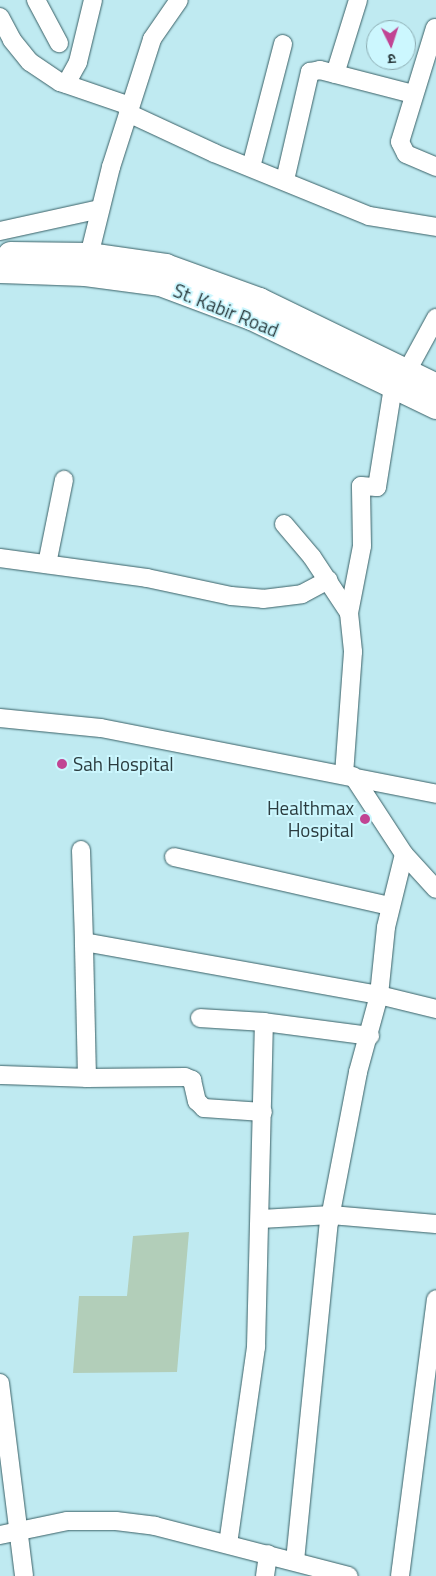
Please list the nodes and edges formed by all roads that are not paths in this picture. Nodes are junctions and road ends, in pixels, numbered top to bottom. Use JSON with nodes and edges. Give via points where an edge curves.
{"nodes":[{"id":1,"x":36,"y":0,"type":"edge"},
{"id":2,"x":93,"y":0,"type":"edge"},
{"id":3,"x":179,"y":0,"type":"edge"},
{"id":4,"x":358,"y":0,"type":"edge"},
{"id":5,"x":0,"y":18,"type":"edge"},
{"id":6,"x":436,"y":28,"type":"edge"},
{"id":7,"x":59,"y":44,"type":"dead end"},
{"id":8,"x":283,"y":44,"type":"dead end"},
{"id":9,"x":335,"y":74,"type":"junction"},
{"id":10,"x":66,"y":84,"type":"junction"},
{"id":11,"x":413,"y":94,"type":"junction"},
{"id":12,"x":129,"y":110,"type":"junction"},
{"id":13,"x":251,"y":167,"type":"junction"},
{"id":14,"x":436,"y":167,"type":"edge"},
{"id":15,"x":285,"y":180,"type":"junction"},
{"id":16,"x":100,"y":209,"type":"junction"},
{"id":17,"x":436,"y":227,"type":"edge"},
{"id":18,"x":0,"y":231,"type":"edge"},
{"id":19,"x":0,"y":254,"type":"edge"},
{"id":20,"x":87,"y":264,"type":"junction"},
{"id":21,"x":0,"y":270,"type":"edge"},
{"id":22,"x":436,"y":318,"type":"edge"},
{"id":23,"x":400,"y":380,"type":"junction"},
{"id":24,"x":436,"y":386,"type":"edge"},
{"id":25,"x":436,"y":406,"type":"edge"},
{"id":26,"x":64,"y":480,"type":"dead end"},
{"id":27,"x":284,"y":524,"type":"dead end"},
{"id":28,"x":0,"y":558,"type":"edge"},
{"id":29,"x":47,"y":564,"type":"junction"},
{"id":30,"x":328,"y":580,"type":"junction"},
{"id":31,"x":349,"y":613,"type":"junction"},
{"id":32,"x":0,"y":718,"type":"edge"},
{"id":33,"x":349,"y":775,"type":"junction"},
{"id":34,"x":436,"y":794,"type":"edge"},
{"id":35,"x":81,"y":850,"type":"dead end"},
{"id":36,"x":404,"y":854,"type":"junction"},
{"id":37,"x":174,"y":857,"type":"dead end"},
{"id":38,"x":436,"y":889,"type":"edge"},
{"id":39,"x":390,"y":906,"type":"junction"},
{"id":40,"x":84,"y":942,"type":"junction"},
{"id":41,"x":379,"y":995,"type":"junction"},
{"id":42,"x":436,"y":1009,"type":"edge"},
{"id":43,"x":200,"y":1018,"type":"dead end"},
{"id":44,"x":264,"y":1022,"type":"junction"},
{"id":45,"x":370,"y":1036,"type":"junction"},
{"id":46,"x":0,"y":1075,"type":"edge"},
{"id":47,"x":87,"y":1078,"type":"junction"},
{"id":48,"x":263,"y":1112,"type":"junction"},
{"id":49,"x":331,"y":1215,"type":"junction"},
{"id":50,"x":261,"y":1219,"type":"junction"},
{"id":51,"x":436,"y":1224,"type":"edge"},
{"id":52,"x":436,"y":1300,"type":"edge"},
{"id":53,"x":0,"y":1383,"type":"edge"},
{"id":54,"x":20,"y":1530,"type":"junction"},
{"id":55,"x":0,"y":1535,"type":"edge"},
{"id":56,"x":228,"y":1544,"type":"junction"},
{"id":57,"x":268,"y":1554,"type":"junction"},
{"id":58,"x":295,"y":1561,"type":"junction"},
{"id":59,"x":24,"y":1576,"type":"edge"},
{"id":60,"x":265,"y":1576,"type":"edge"},
{"id":61,"x":350,"y":1576,"type":"edge"},
{"id":62,"x":400,"y":1576,"type":"edge"}],
"edges":[{"from":1,"to":7,"type":"street"},
{"from":2,"to":10,"type":"street","via":[[78,62]]},
{"from":3,"to":12,"type":"street","via":[[152,40]]},
{"from":4,"to":9,"type":"street"},
{"from":5,"to":10,"type":"street","via":[[30,62]]},
{"from":6,"to":11,"type":"street"},
{"from":8,"to":13,"type":"street"},
{"from":9,"to":11,"type":"street"},
{"from":9,"to":15,"type":"street","via":[[314,70],[306,78]]},
{"from":10,"to":12,"type":"street"},
{"from":11,"to":14,"type":"street","via":[[401,132],[401,148],[406,154]]},
{"from":12,"to":13,"type":"street"},
{"from":12,"to":16,"type":"street"},
{"from":13,"to":15,"type":"street"},
{"from":15,"to":17,"type":"street","via":[[369,216]]},
{"from":16,"to":18,"type":"street"},
{"from":16,"to":20,"type":"street"},
{"from":19,"to":20,"type":"main road","name":"St. Kabir Road"},
{"from":20,"to":21,"type":"main road","name":"St. Kabir Road"},
{"from":20,"to":23,"type":"main road","name":"St. Kabir Road","via":[[164,266],[208,280],[259,300]]},
{"from":22,"to":23,"type":"street"},
{"from":23,"to":24,"type":"main road","name":"St. Kabir Road"},
{"from":23,"to":25,"type":"main road","name":"St. Kabir Road"},
{"from":23,"to":31,"type":"street","via":[[378,487],[361,486],[362,546]]},
{"from":26,"to":29,"type":"street"},
{"from":27,"to":30,"type":"street"},
{"from":28,"to":29,"type":"street"},
{"from":29,"to":30,"type":"street","via":[[263,599],[302,594]]},
{"from":30,"to":31,"type":"street"},
{"from":31,"to":33,"type":"street","via":[[353,652]]},
{"from":32,"to":33,"type":"street","via":[[101,728]]},
{"from":33,"to":34,"type":"street"},
{"from":33,"to":36,"type":"street"},
{"from":35,"to":40,"type":"street"},
{"from":36,"to":38,"type":"street"},
{"from":36,"to":39,"type":"street"},
{"from":37,"to":39,"type":"street"},
{"from":39,"to":41,"type":"street"},
{"from":40,"to":41,"type":"street"},
{"from":40,"to":47,"type":"street"},
{"from":41,"to":42,"type":"street"},
{"from":41,"to":45,"type":"street"},
{"from":43,"to":44,"type":"street"},
{"from":44,"to":45,"type":"street"},
{"from":44,"to":48,"type":"street"},
{"from":45,"to":49,"type":"street","via":[[358,1072]]},
{"from":46,"to":47,"type":"street"},
{"from":47,"to":48,"type":"street","via":[[186,1077],[192,1080],[197,1101],[204,1108]]},
{"from":48,"to":50,"type":"street"},
{"from":49,"to":50,"type":"street"},
{"from":49,"to":51,"type":"street"},
{"from":49,"to":58,"type":"street"},
{"from":50,"to":56,"type":"street","via":[[256,1347]]},
{"from":52,"to":62,"type":"street"},
{"from":53,"to":54,"type":"street"},
{"from":54,"to":55,"type":"street"},
{"from":54,"to":56,"type":"street","via":[[67,1521],[116,1521],[155,1526]]},
{"from":54,"to":59,"type":"street"},
{"from":56,"to":57,"type":"street"},
{"from":57,"to":58,"type":"street"},
{"from":57,"to":60,"type":"street"},
{"from":58,"to":61,"type":"street"}]}
